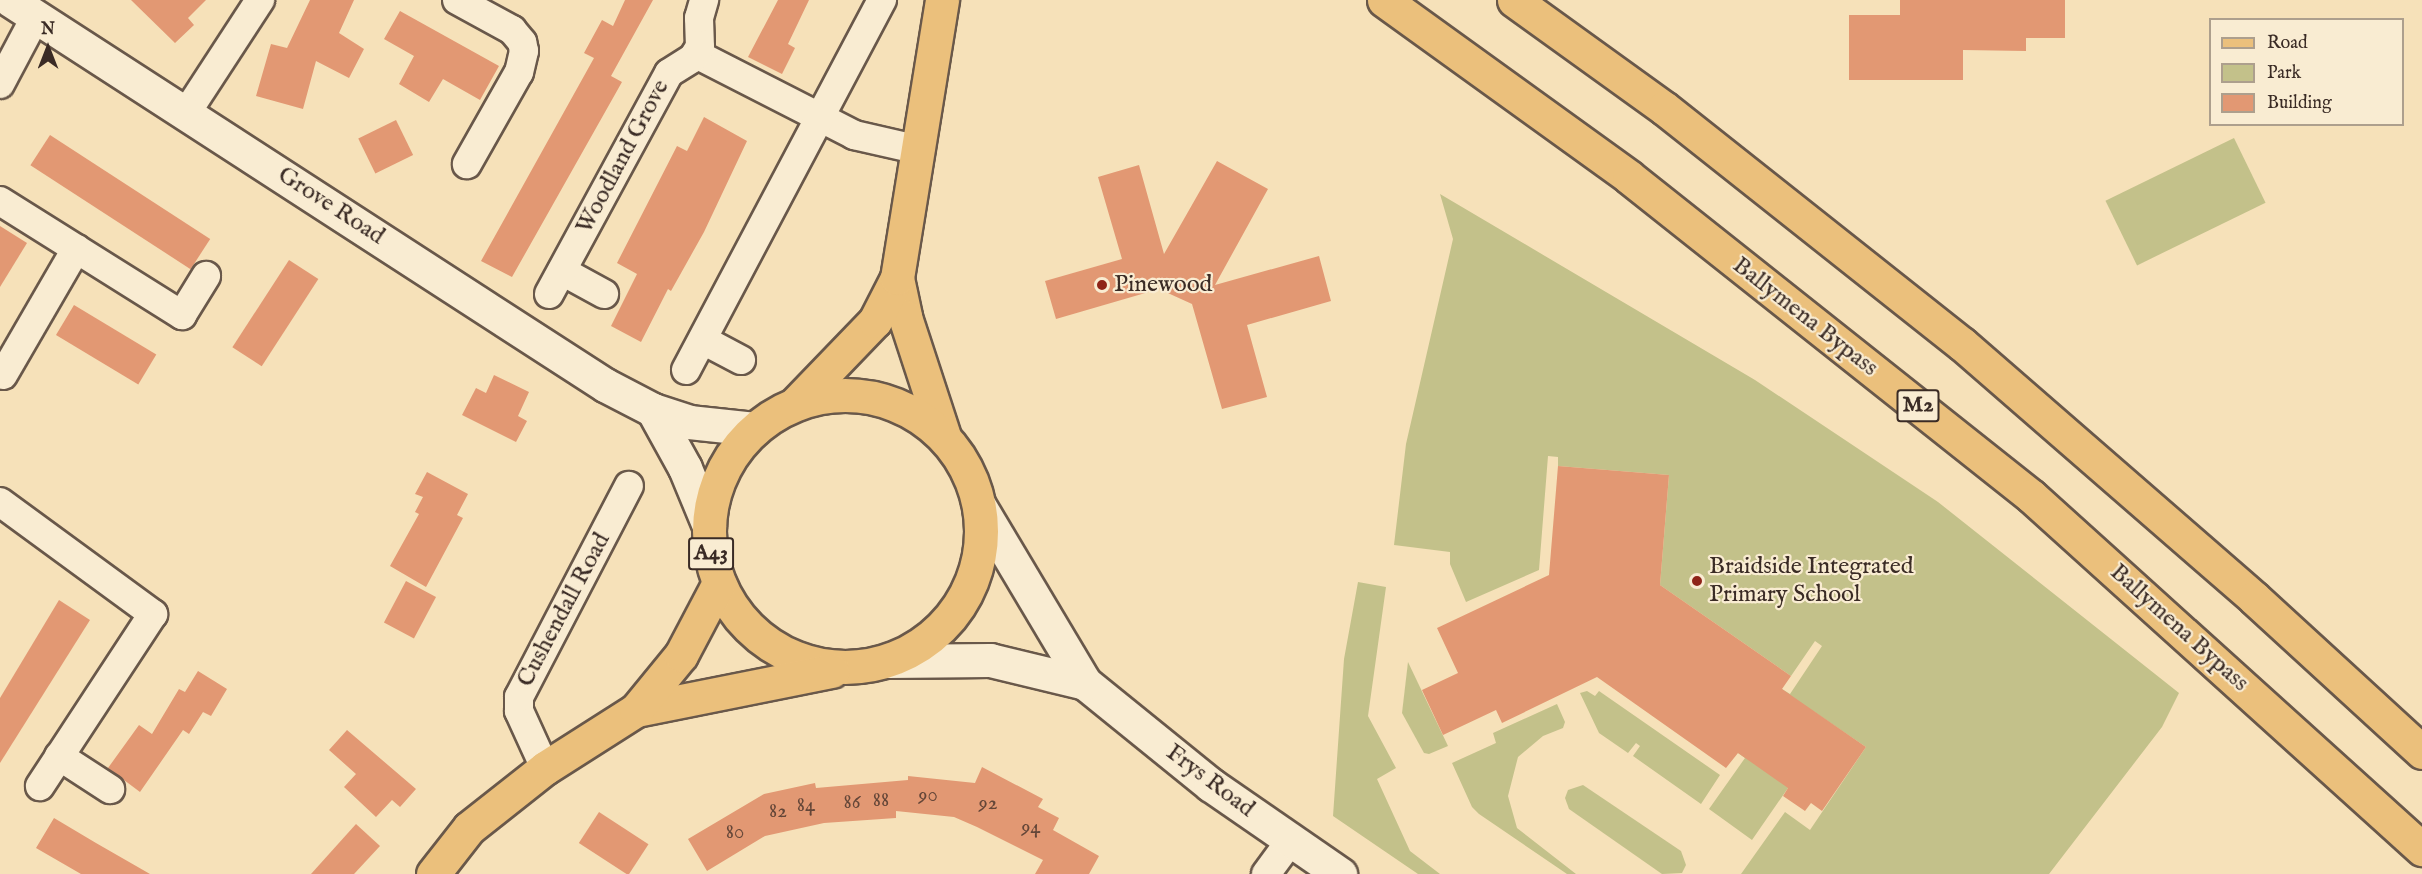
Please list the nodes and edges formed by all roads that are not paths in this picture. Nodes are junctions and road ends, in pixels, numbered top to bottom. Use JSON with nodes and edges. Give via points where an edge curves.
{"nodes":[{"id":1,"x":260,"y":0,"type":"edge"},
{"id":2,"x":457,"y":0,"type":"edge"},
{"id":3,"x":704,"y":0,"type":"edge"},
{"id":4,"x":882,"y":0,"type":"edge"},
{"id":5,"x":942,"y":0,"type":"edge"},
{"id":6,"x":1384,"y":0,"type":"edge"},
{"id":7,"x":1514,"y":0,"type":"edge"},
{"id":8,"x":23,"y":8,"type":"edge"},
{"id":9,"x":696,"y":54,"type":"junction"},
{"id":10,"x":0,"y":84,"type":"edge"},
{"id":11,"x":187,"y":112,"type":"junction"},
{"id":12,"x":819,"y":120,"type":"junction"},
{"id":13,"x":920,"y":150,"type":"junction"},
{"id":14,"x":467,"y":164,"type":"dead end"},
{"id":15,"x":0,"y":201,"type":"edge"},
{"id":16,"x":76,"y":249,"type":"junction"},
{"id":17,"x":206,"y":276,"type":"dead end"},
{"id":18,"x":897,"y":278,"type":"junction"},
{"id":19,"x":604,"y":294,"type":"dead end"},
{"id":20,"x":703,"y":340,"type":"junction"},
{"id":21,"x":741,"y":360,"type":"dead end"},
{"id":22,"x":686,"y":370,"type":"dead end"},
{"id":23,"x":3,"y":375,"type":"dead end"},
{"id":24,"x":795,"y":404,"type":"junction"},
{"id":25,"x":653,"y":410,"type":"junction"},
{"id":26,"x":755,"y":429,"type":"junction"},
{"id":27,"x":944,"y":436,"type":"junction"},
{"id":28,"x":629,"y":486,"type":"dead end"},
{"id":29,"x":0,"y":502,"type":"edge"},
{"id":30,"x":980,"y":507,"type":"junction"},
{"id":31,"x":709,"y":526,"type":"junction"},
{"id":32,"x":719,"y":584,"type":"junction"},
{"id":33,"x":888,"y":661,"type":"junction"},
{"id":34,"x":850,"y":667,"type":"junction"},
{"id":35,"x":1085,"y":683,"type":"junction"},
{"id":36,"x":636,"y":710,"type":"junction"},
{"id":37,"x":2422,"y":752,"type":"edge"},
{"id":38,"x":59,"y":756,"type":"junction"},
{"id":39,"x":545,"y":768,"type":"junction"},
{"id":40,"x":40,"y":786,"type":"dead end"},
{"id":41,"x":110,"y":789,"type":"dead end"},
{"id":42,"x":1291,"y":840,"type":"junction"},
{"id":43,"x":2422,"y":849,"type":"edge"},
{"id":44,"x":433,"y":874,"type":"edge"},
{"id":45,"x":1266,"y":874,"type":"edge"},
{"id":46,"x":1340,"y":874,"type":"edge"}],
"edges":[{"from":1,"to":11,"type":"street"},
{"from":2,"to":14,"type":"street","via":[[512,30],[524,48],[519,72]]},
{"from":3,"to":9,"type":"street","via":[[699,18],[701,42]]},
{"from":4,"to":12,"type":"street"},
{"from":5,"to":13,"type":"main road","number":"A43"},
{"from":6,"to":43,"type":"main road","name":"Ballymena Bypass","number":"M2","via":[[1629,177],[2031,496]]},
{"from":7,"to":37,"type":"main road","via":[[1664,108],[1962,344],[2254,598]]},
{"from":8,"to":10,"type":"street"},
{"from":8,"to":11,"type":"street","name":"Grove Road"},
{"from":9,"to":12,"type":"street"},
{"from":9,"to":19,"type":"street","name":"Woodland Grove","via":[[669,73],[555,283]]},
{"from":11,"to":25,"type":"street","name":"Grove Road","via":[[605,385]]},
{"from":12,"to":13,"type":"street","via":[[854,135]]},
{"from":12,"to":20,"type":"street"},
{"from":13,"to":18,"type":"main road","number":"A43"},
{"from":15,"to":16,"type":"street"},
{"from":16,"to":17,"type":"street","via":[[182,315]]},
{"from":16,"to":23,"type":"street"},
{"from":18,"to":24,"type":"main road","number":"A43","via":[[875,321]]},
{"from":18,"to":27,"type":"main road","number":"A43","via":[[905,317]]},
{"from":20,"to":21,"type":"street"},
{"from":20,"to":22,"type":"street"},
{"from":24,"to":26,"type":"main road","number":"A43"},
{"from":24,"to":27,"type":"main road","number":"A43","via":[[834,395],[875,398],[912,412]]},
{"from":25,"to":26,"type":"street","name":"Grove Road","via":[[689,422]]},
{"from":25,"to":31,"type":"street","via":[[685,468]]},
{"from":26,"to":31,"type":"main road","number":"A43","via":[[727,465],[715,490]]},
{"from":27,"to":30,"type":"main road","number":"A43","via":[[967,469]]},
{"from":28,"to":39,"type":"street","name":"Cushendall Road","via":[[519,697],[519,711]]},
{"from":29,"to":38,"type":"street","via":[[153,614]]},
{"from":30,"to":33,"type":"main road","number":"A43","via":[[981,546],[972,584],[957,609],[923,644]]},
{"from":30,"to":35,"type":"street","name":"Frys Road"},
{"from":31,"to":32,"type":"main road","number":"A43"},
{"from":32,"to":34,"type":"main road","number":"A43","via":[[741,619],[772,646],[809,663]]},
{"from":32,"to":36,"type":"main road","number":"A43","via":[[681,655]]},
{"from":33,"to":34,"type":"main road","number":"A43"},
{"from":33,"to":35,"type":"street","name":"Frys Road","via":[[990,660]]},
{"from":34,"to":36,"type":"main road","number":"A43"},
{"from":35,"to":42,"type":"street","name":"Frys Road","via":[[1211,784]]},
{"from":36,"to":39,"type":"main road","number":"A43"},
{"from":38,"to":40,"type":"street"},
{"from":38,"to":41,"type":"street"},
{"from":39,"to":44,"type":"main road","number":"A43","via":[[469,828]]},
{"from":42,"to":45,"type":"street"},
{"from":42,"to":46,"type":"street","name":"Frys Road"}]}
